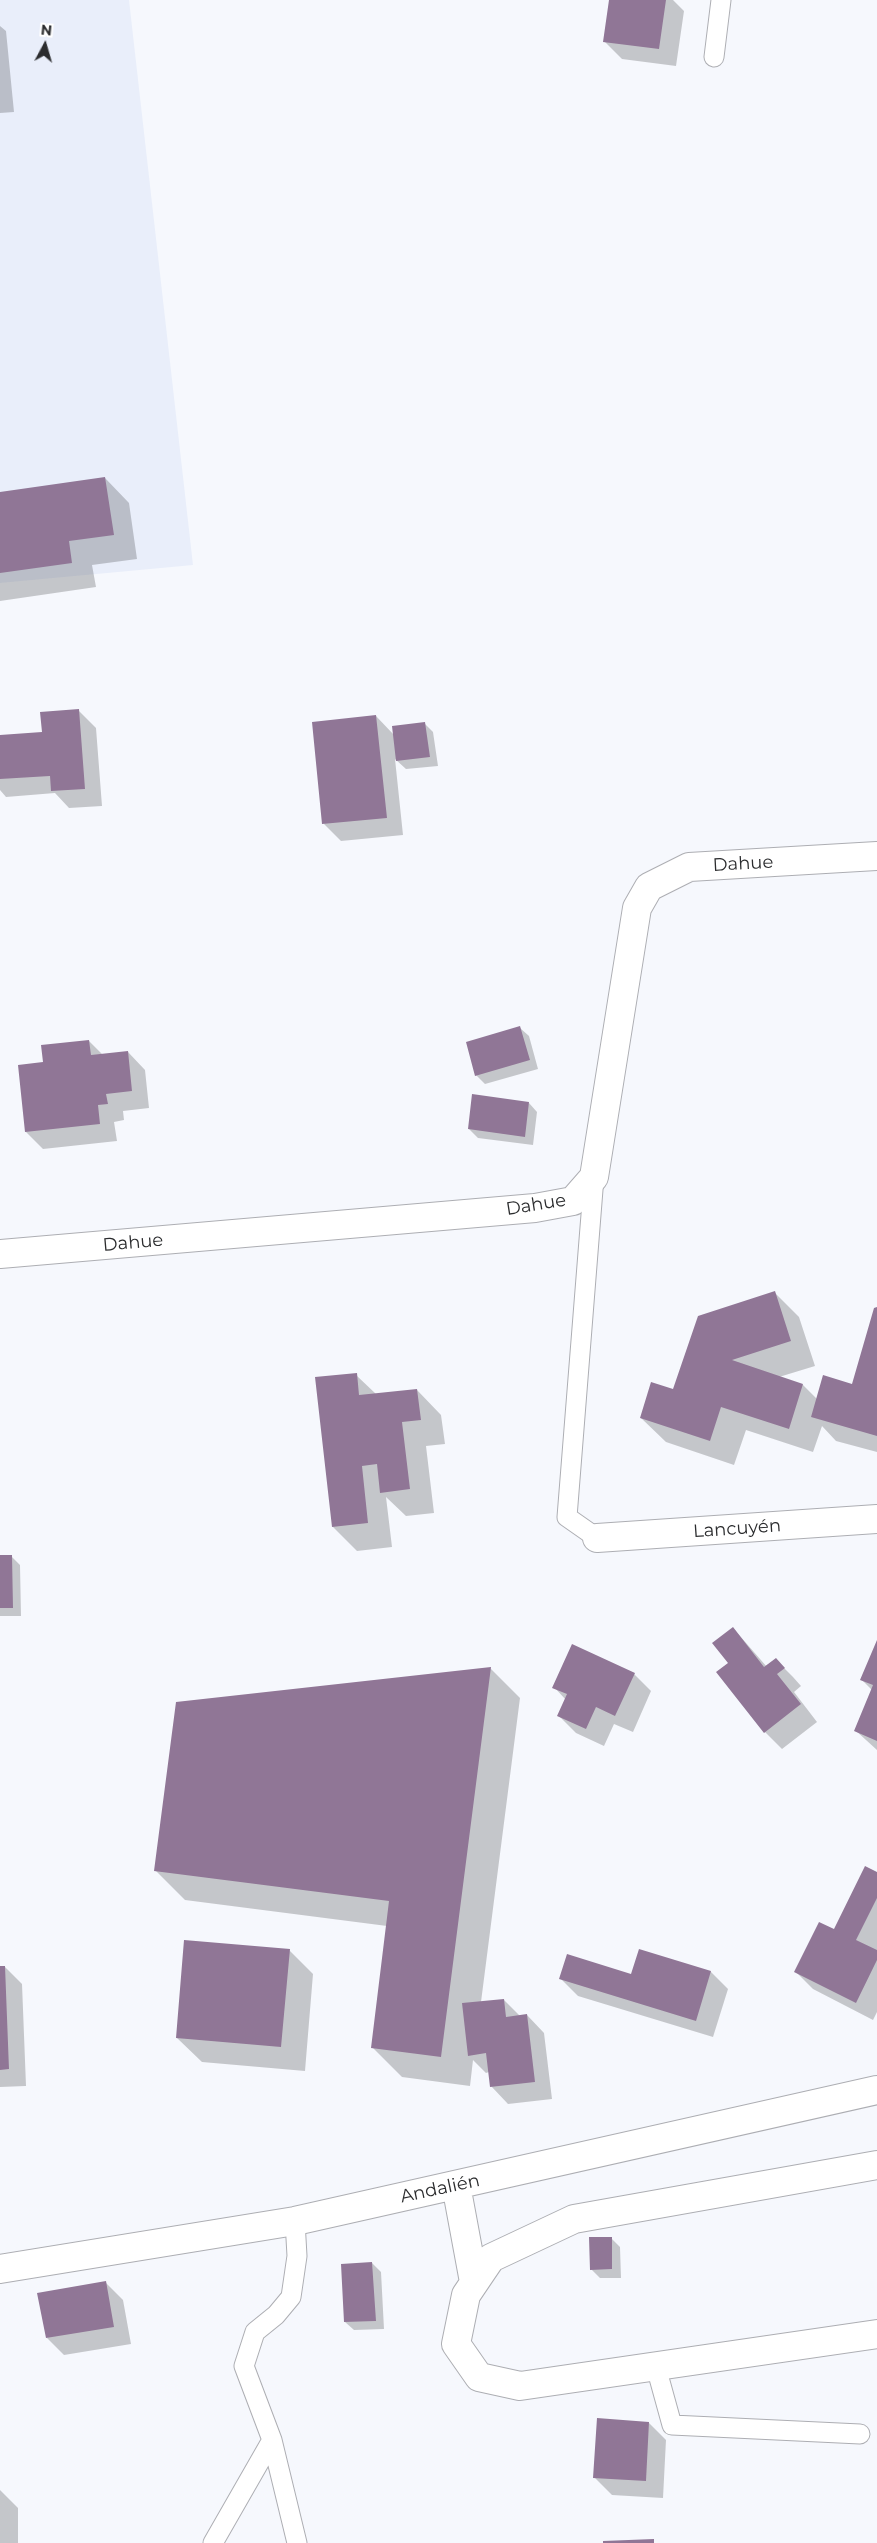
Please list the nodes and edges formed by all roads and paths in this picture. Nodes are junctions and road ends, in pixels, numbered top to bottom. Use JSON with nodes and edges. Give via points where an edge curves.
{"nodes":[{"id":1,"x":720,"y":0,"type":"edge"},
{"id":2,"x":714,"y":57,"type":"dead end"},
{"id":3,"x":877,"y":856,"type":"edge"},
{"id":4,"x":594,"y":1177,"type":"junction"},
{"id":5,"x":0,"y":1254,"type":"edge"},
{"id":6,"x":877,"y":1520,"type":"edge"},
{"id":7,"x":597,"y":1538,"type":"joint"},
{"id":8,"x":877,"y":2090,"type":"edge"},
{"id":9,"x":877,"y":2165,"type":"edge"},
{"id":10,"x":456,"y":2185,"type":"junction"},
{"id":11,"x":295,"y":2221,"type":"junction"},
{"id":12,"x":0,"y":2269,"type":"edge"},
{"id":13,"x":474,"y":2282,"type":"junction"},
{"id":14,"x":877,"y":2334,"type":"edge"},
{"id":15,"x":656,"y":2367,"type":"junction"},
{"id":16,"x":860,"y":2434,"type":"dead end"},
{"id":17,"x":272,"y":2440,"type":"junction"},
{"id":18,"x":213,"y":2543,"type":"edge"},
{"id":19,"x":296,"y":2543,"type":"edge"}],
"edges":[{"from":1,"to":2,"type":"lane"},
{"from":3,"to":4,"type":"street","name":"Dahue","via":[[690,866],[649,887],[637,908]]},
{"from":4,"to":5,"type":"street","name":"Dahue","via":[[573,1201],[535,1208]]},
{"from":4,"to":7,"type":"lane","via":[[567,1518]]},
{"from":6,"to":7,"type":"street","name":"Lancuyén"},
{"from":8,"to":10,"type":"street","name":"Andalién"},
{"from":9,"to":13,"type":"street","via":[[574,2219],[491,2258]]},
{"from":10,"to":11,"type":"street","name":"Andalién"},
{"from":10,"to":13,"type":"street"},
{"from":11,"to":12,"type":"street","name":"Andalién"},
{"from":11,"to":17,"type":"lane","via":[[297,2256],[291,2296],[276,2315],[255,2332],[244,2366]]},
{"from":13,"to":15,"type":"street","via":[[466,2295],[456,2344],[479,2377],[520,2386]]},
{"from":14,"to":15,"type":"street"},
{"from":15,"to":16,"type":"lane","via":[[672,2425]]},
{"from":17,"to":18,"type":"lane"},
{"from":17,"to":19,"type":"lane"}]}
